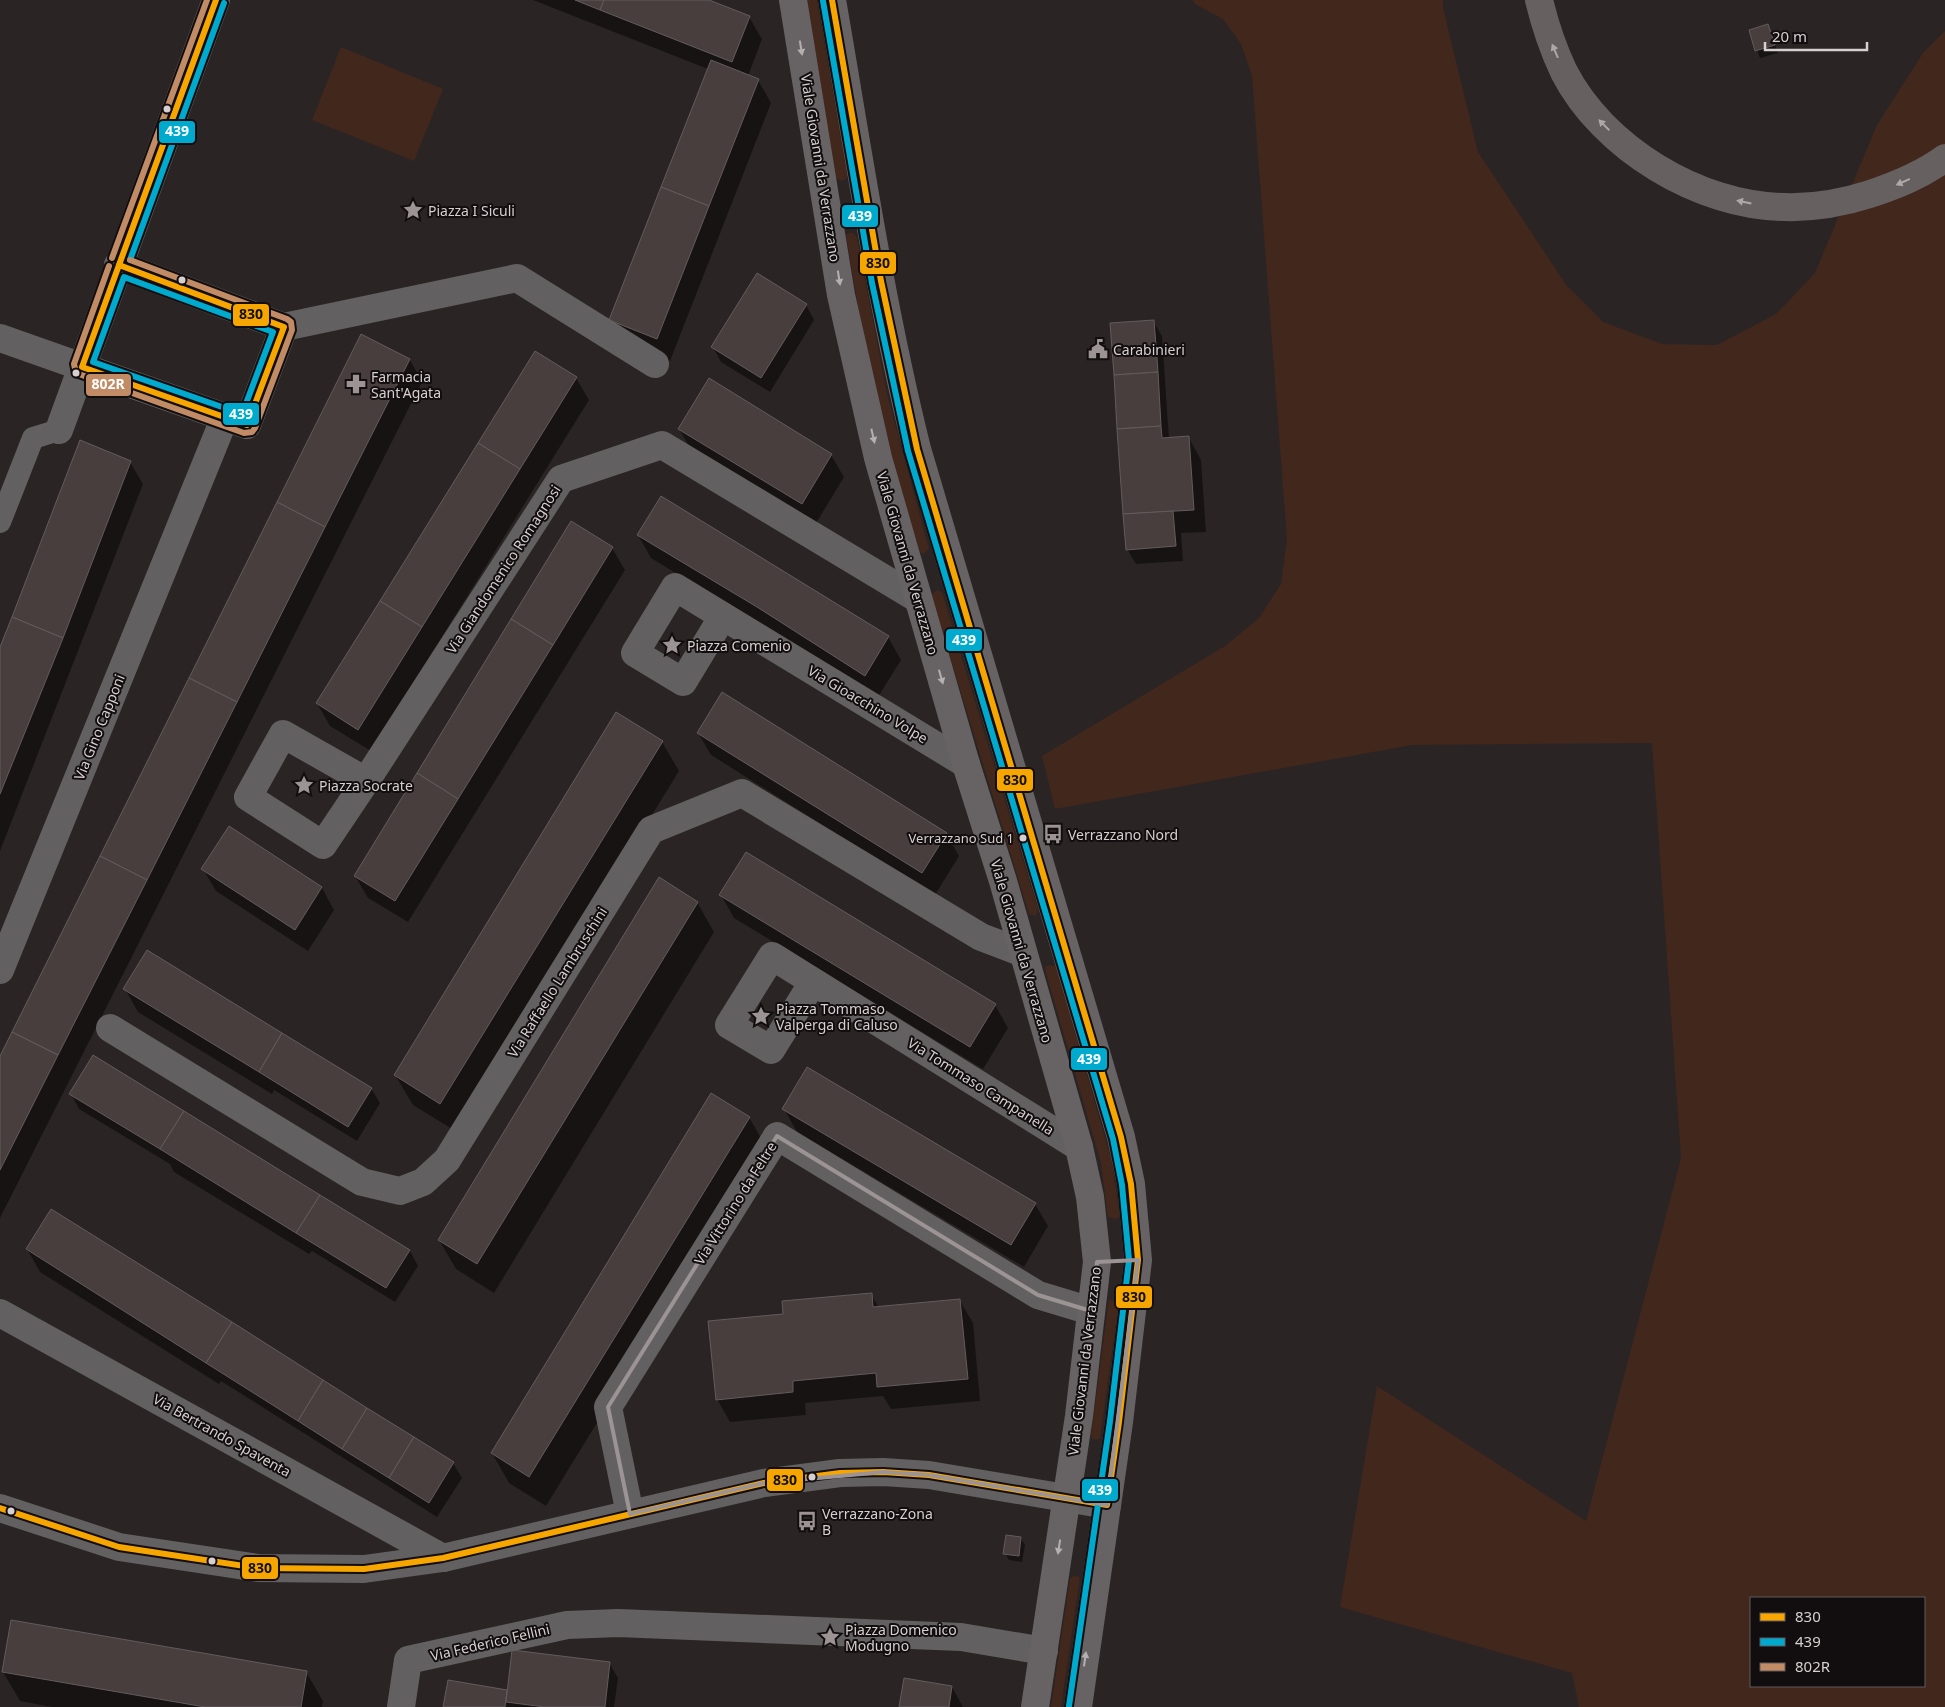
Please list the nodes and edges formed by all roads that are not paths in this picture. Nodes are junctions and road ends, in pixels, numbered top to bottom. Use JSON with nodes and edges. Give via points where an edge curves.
{"nodes":[{"id":1,"x":216,"y":0,"type":"edge"},
{"id":2,"x":793,"y":0,"type":"edge"},
{"id":3,"x":832,"y":0,"type":"edge"},
{"id":4,"x":1540,"y":0,"type":"edge"},
{"id":5,"x":1945,"y":158,"type":"edge"},
{"id":6,"x":118,"y":265,"type":"junction"},
{"id":7,"x":284,"y":327,"type":"junction"},
{"id":8,"x":0,"y":338,"type":"edge"},
{"id":9,"x":655,"y":364,"type":"dead end"},
{"id":10,"x":82,"y":367,"type":"junction"},
{"id":11,"x":225,"y":417,"type":"junction"},
{"id":12,"x":59,"y":430,"type":"joint"},
{"id":13,"x":0,"y":522,"type":"edge"},
{"id":14,"x":918,"y":598,"type":"junction"},
{"id":15,"x":733,"y":622,"type":"dead end"},
{"id":16,"x":966,"y":764,"type":"junction"},
{"id":17,"x":366,"y":781,"type":"dead end"},
{"id":18,"x":1023,"y":953,"type":"junction"},
{"id":19,"x":0,"y":970,"type":"edge"},
{"id":20,"x":822,"y":988,"type":"dead end"},
{"id":21,"x":110,"y":1028,"type":"dead end"},
{"id":22,"x":1079,"y":1147,"type":"junction"},
{"id":23,"x":1138,"y":1260,"type":"junction"},
{"id":24,"x":1097,"y":1262,"type":"junction"},
{"id":25,"x":1091,"y":1311,"type":"junction"},
{"id":26,"x":0,"y":1312,"type":"edge"},
{"id":27,"x":1067,"y":1498,"type":"junction"},
{"id":28,"x":1107,"y":1505,"type":"junction"},
{"id":29,"x":0,"y":1508,"type":"edge"},
{"id":30,"x":630,"y":1514,"type":"junction"},
{"id":31,"x":443,"y":1558,"type":"junction"},
{"id":32,"x":1044,"y":1652,"type":"junction"},
{"id":33,"x":401,"y":1707,"type":"edge"},
{"id":34,"x":1036,"y":1707,"type":"edge"},
{"id":35,"x":1078,"y":1707,"type":"edge"}],
"edges":[{"from":1,"to":6,"type":"street"},
{"from":2,"to":14,"type":"main road","name":"Viale Giovanni da Verrazzano","one_way":true,"via":[[841,295],[878,458]]},
{"from":3,"to":23,"type":"main road","via":[[900,381],[919,458],[1121,1137],[1131,1184]]},
{"from":5,"to":4,"type":"main road","one_way":true,"via":[[1901,184],[1826,205],[1783,208],[1709,193],[1675,178],[1639,155],[1599,120],[1565,72],[1551,40]]},
{"from":6,"to":7,"type":"street"},
{"from":6,"to":10,"type":"street"},
{"from":7,"to":9,"type":"street","via":[[517,278]]},
{"from":7,"to":11,"type":"street","via":[[247,425]]},
{"from":8,"to":10,"type":"street"},
{"from":10,"to":11,"type":"street"},
{"from":10,"to":12,"type":"street"},
{"from":11,"to":19,"type":"street","name":"Via Gino Capponi"},
{"from":12,"to":13,"type":"street","via":[[33,438]]},
{"from":14,"to":16,"type":"main road","name":"Viale Giovanni da Verrazzano","one_way":true},
{"from":14,"to":17,"type":"street","name":"Via Giandomenico Romagnosi","via":[[662,445],[561,479]]},
{"from":15,"to":16,"type":"street","name":"Via Gioacchino Volpe"},
{"from":16,"to":18,"type":"main road","name":"Viale Giovanni da Verrazzano"},
{"from":18,"to":21,"type":"street","name":"Via Raffaello Lambruschini","via":[[981,937],[742,793],[651,830],[447,1160],[423,1182],[400,1191],[362,1182]]},
{"from":18,"to":22,"type":"main road","name":"Viale Giovanni da Verrazzano"},
{"from":20,"to":22,"type":"street","name":"Via Tommaso Campanella"},
{"from":22,"to":24,"type":"main road","name":"Viale Giovanni da Verrazzano","via":[[1090,1197]]},
{"from":23,"to":24,"type":"main road"},
{"from":23,"to":28,"type":"main road"},
{"from":24,"to":25,"type":"main road","name":"Viale Giovanni da Verrazzano"},
{"from":25,"to":27,"type":"main road","name":"Viale Giovanni da Verrazzano"},
{"from":25,"to":30,"type":"street","name":"Via Vittorino da Feltre","via":[[1038,1295],[777,1136],[608,1407]]},
{"from":26,"to":31,"type":"street","name":"Via Bertrando Spaventa"},
{"from":27,"to":28,"type":"street"},
{"from":27,"to":30,"type":"street","via":[[929,1475],[840,1473],[764,1483]]},
{"from":27,"to":32,"type":"main road","name":"Viale Giovanni da Verrazzano","one_way":true},
{"from":35,"to":28,"type":"main road","one_way":true},
{"from":29,"to":31,"type":"street","via":[[119,1547],[258,1568],[364,1570]]},
{"from":30,"to":31,"type":"street"},
{"from":32,"to":33,"type":"street","name":"Via Federico Fellini","via":[[961,1637],[618,1623],[567,1625],[408,1660]]},
{"from":32,"to":34,"type":"main road","name":"Viale Giovanni da Verrazzano"}]}
